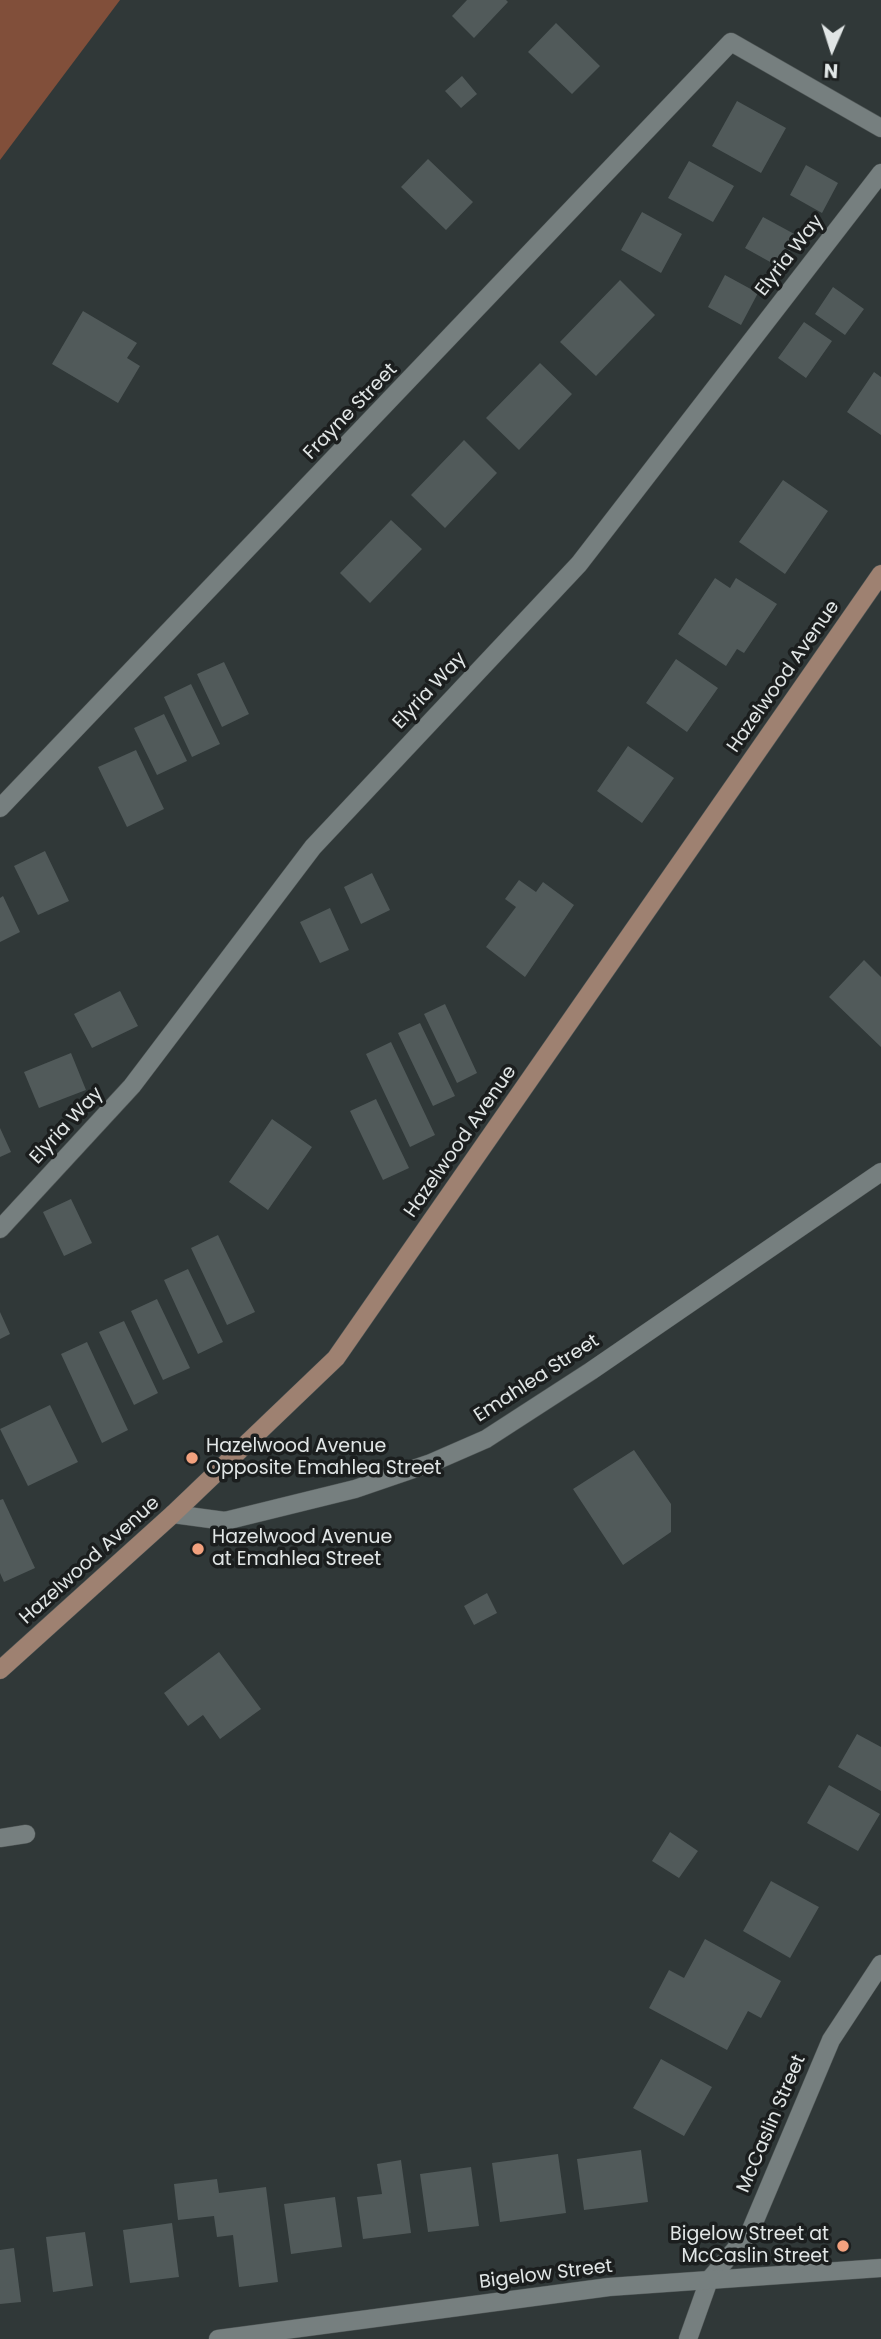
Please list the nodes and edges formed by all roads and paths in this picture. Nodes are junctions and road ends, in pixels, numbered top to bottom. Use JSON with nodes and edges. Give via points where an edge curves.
{"nodes":[{"id":1,"x":881,"y":128,"type":"edge"},
{"id":2,"x":881,"y":173,"type":"edge"},
{"id":3,"x":881,"y":573,"type":"edge"},
{"id":4,"x":0,"y":808,"type":"edge"},
{"id":5,"x":881,"y":1172,"type":"edge"},
{"id":6,"x":0,"y":1229,"type":"edge"},
{"id":7,"x":173,"y":1514,"type":"junction"},
{"id":8,"x":0,"y":1670,"type":"edge"},
{"id":9,"x":26,"y":1834,"type":"dead end"},
{"id":10,"x":0,"y":1838,"type":"edge"},
{"id":11,"x":881,"y":1964,"type":"edge"},
{"id":12,"x":881,"y":2268,"type":"edge"},
{"id":13,"x":709,"y":2280,"type":"junction"},
{"id":14,"x":218,"y":2339,"type":"edge"},
{"id":15,"x":688,"y":2339,"type":"edge"}],
"edges":[{"from":1,"to":4,"type":"street","name":"Frayne Street","via":[[731,42]]},
{"from":2,"to":6,"type":"street","name":"Elyria Way","via":[[579,564],[313,847],[132,1086]]},
{"from":3,"to":7,"type":"main road","name":"Hazelwood Avenue","via":[[336,1359]]},
{"from":5,"to":7,"type":"street","name":"Emahlea Street","via":[[486,1439],[355,1489],[225,1521]]},
{"from":7,"to":8,"type":"main road","name":"Hazelwood Avenue"},
{"from":9,"to":10,"type":"street"},
{"from":11,"to":13,"type":"street","name":"McCaslin Street","via":[[831,2039],[750,2231]]},
{"from":12,"to":13,"type":"street","name":"Bigelow Street"},
{"from":13,"to":14,"type":"street","name":"Bigelow Street","via":[[609,2287]]},
{"from":13,"to":15,"type":"street","name":"McCaslin Street"}]}
